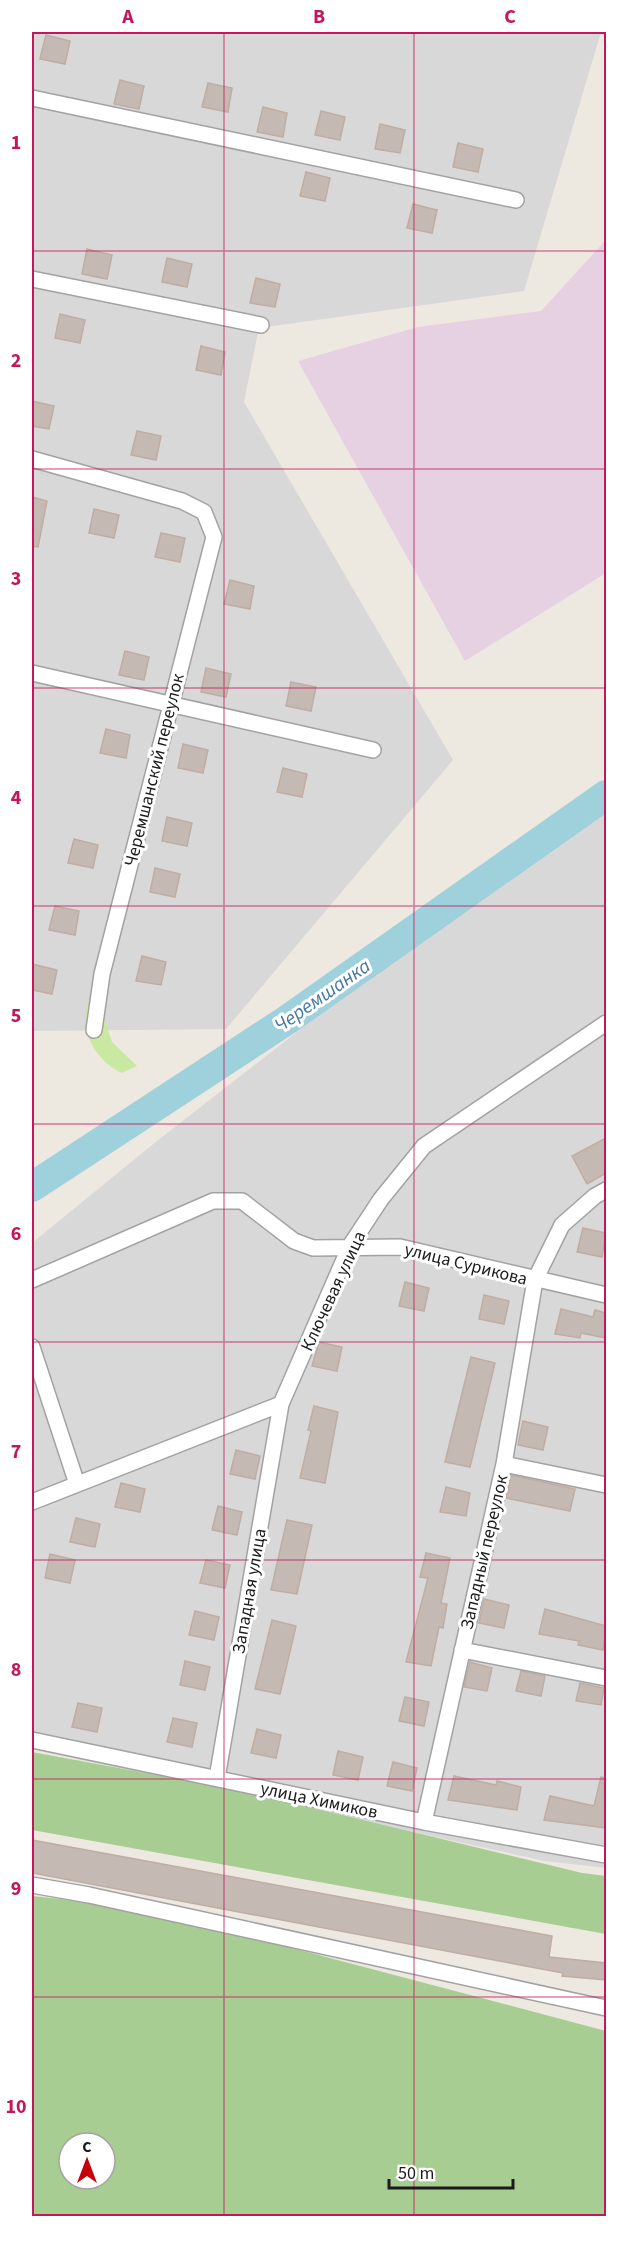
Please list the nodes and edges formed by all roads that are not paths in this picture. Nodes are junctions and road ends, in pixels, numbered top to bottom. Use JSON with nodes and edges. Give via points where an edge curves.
{"nodes":[{"id":1,"x":32,"y":98,"type":"edge"},
{"id":2,"x":516,"y":200,"type":"dead end"},
{"id":3,"x":32,"y":279,"type":"edge"},
{"id":4,"x":261,"y":325,"type":"dead end"},
{"id":5,"x":32,"y":459,"type":"edge"},
{"id":6,"x":32,"y":673,"type":"edge"},
{"id":7,"x":171,"y":704,"type":"junction"},
{"id":8,"x":373,"y":750,"type":"dead end"},
{"id":9,"x":606,"y":1023,"type":"edge"},
{"id":10,"x":94,"y":1030,"type":"dead end"},
{"id":11,"x":606,"y":1190,"type":"edge"},
{"id":12,"x":350,"y":1246,"type":"junction"},
{"id":13,"x":32,"y":1280,"type":"edge"},
{"id":14,"x":535,"y":1280,"type":"junction"},
{"id":15,"x":606,"y":1295,"type":"edge"},
{"id":16,"x":32,"y":1347,"type":"edge"},
{"id":17,"x":281,"y":1404,"type":"junction"},
{"id":18,"x":504,"y":1464,"type":"junction"},
{"id":19,"x":77,"y":1484,"type":"junction"},
{"id":20,"x":606,"y":1485,"type":"edge"},
{"id":21,"x":32,"y":1502,"type":"edge"},
{"id":22,"x":462,"y":1650,"type":"junction"},
{"id":23,"x":606,"y":1678,"type":"edge"},
{"id":24,"x":32,"y":1740,"type":"edge"},
{"id":25,"x":217,"y":1778,"type":"junction"},
{"id":26,"x":424,"y":1822,"type":"junction"},
{"id":27,"x":606,"y":1855,"type":"edge"},
{"id":28,"x":32,"y":1885,"type":"edge"},
{"id":29,"x":606,"y":2008,"type":"edge"}],
"edges":[{"from":1,"to":2,"type":"street"},
{"from":3,"to":4,"type":"street"},
{"from":5,"to":7,"type":"street","name":"Черемшанский переулок","via":[[182,501],[204,512],[214,537]]},
{"from":6,"to":7,"type":"street"},
{"from":7,"to":8,"type":"street"},
{"from":7,"to":10,"type":"street","name":"Черемшанский переулок","via":[[102,974]]},
{"from":9,"to":12,"type":"street","name":"Ключевая улица","via":[[424,1146],[381,1199]]},
{"from":11,"to":14,"type":"street","name":"Западный переулок","via":[[562,1225]]},
{"from":12,"to":13,"type":"street","name":"улица Сурикова","via":[[313,1248],[294,1241],[242,1201],[213,1201]]},
{"from":12,"to":14,"type":"street","name":"улица Сурикова","via":[[400,1247]]},
{"from":12,"to":17,"type":"street","name":"Ключевая улица"},
{"from":14,"to":15,"type":"street","name":"улица Сурикова"},
{"from":14,"to":18,"type":"street","name":"Западный переулок"},
{"from":16,"to":19,"type":"street"},
{"from":17,"to":19,"type":"street"},
{"from":17,"to":25,"type":"street","name":"Западная улица"},
{"from":18,"to":20,"type":"street"},
{"from":18,"to":22,"type":"street","name":"Западный переулок"},
{"from":19,"to":21,"type":"street"},
{"from":22,"to":23,"type":"street"},
{"from":22,"to":26,"type":"street","name":"Западный переулок"},
{"from":24,"to":25,"type":"street","name":"улица Химиков"},
{"from":25,"to":26,"type":"street","name":"улица Химиков"},
{"from":26,"to":27,"type":"street","name":"улица Химиков"},
{"from":28,"to":29,"type":"street"}]}
